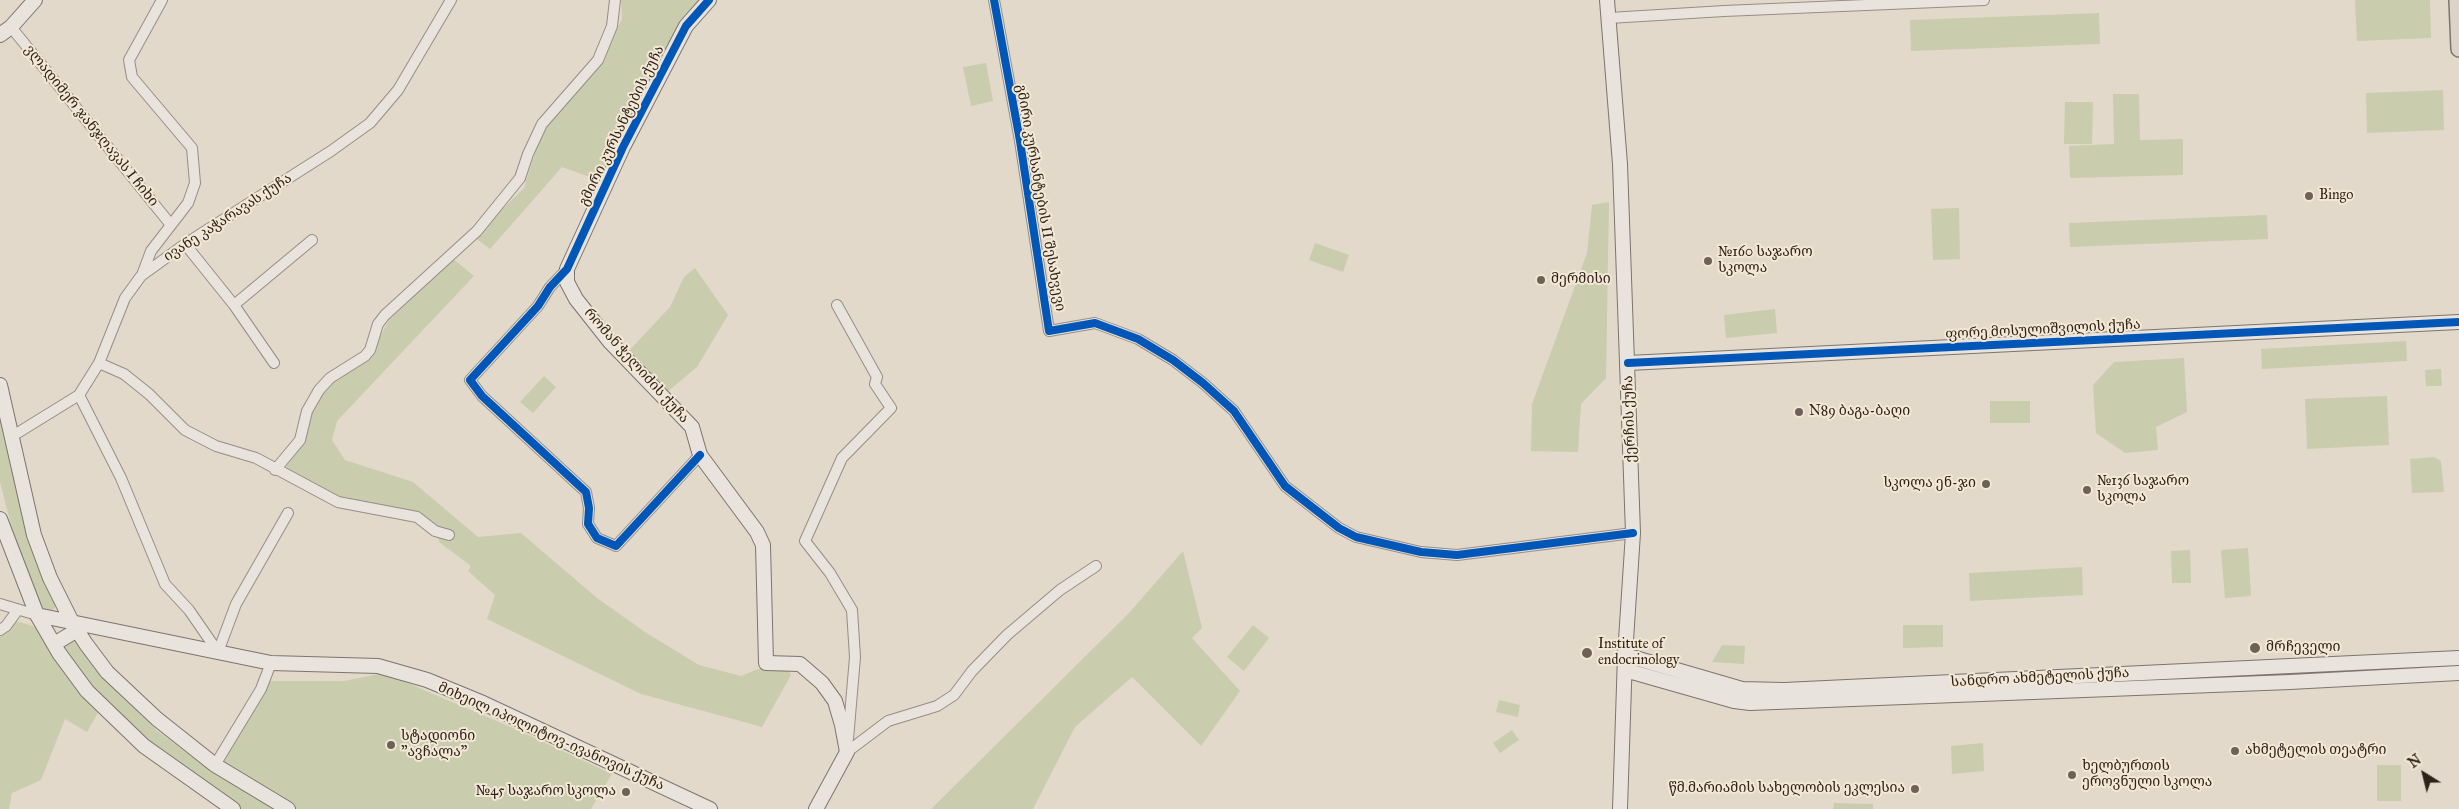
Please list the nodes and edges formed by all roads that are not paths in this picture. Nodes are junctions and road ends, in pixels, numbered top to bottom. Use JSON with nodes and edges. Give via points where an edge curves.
{"nodes":[{"id":1,"x":35,"y":0,"type":"edge"},
{"id":2,"x":162,"y":0,"type":"edge"},
{"id":3,"x":451,"y":0,"type":"edge"},
{"id":4,"x":615,"y":0,"type":"edge"},
{"id":5,"x":709,"y":0,"type":"edge"},
{"id":6,"x":994,"y":0,"type":"edge"},
{"id":7,"x":1606,"y":0,"type":"edge"},
{"id":8,"x":1984,"y":0,"type":"edge"},
{"id":9,"x":2457,"y":0,"type":"edge"},
{"id":10,"x":1609,"y":18,"type":"junction"},
{"id":11,"x":5,"y":31,"type":"edge"},
{"id":12,"x":2459,"y":49,"type":"edge"},
{"id":13,"x":171,"y":225,"type":"junction"},
{"id":14,"x":312,"y":240,"type":"dead end"},
{"id":15,"x":185,"y":244,"type":"junction"},
{"id":16,"x":567,"y":269,"type":"junction"},
{"id":17,"x":141,"y":276,"type":"junction"},
{"id":18,"x":234,"y":305,"type":"junction"},
{"id":19,"x":837,"y":305,"type":"dead end"},
{"id":20,"x":2459,"y":322,"type":"edge"},
{"id":21,"x":274,"y":362,"type":"dead end"},
{"id":22,"x":99,"y":363,"type":"junction"},
{"id":23,"x":1628,"y":363,"type":"junction"},
{"id":24,"x":0,"y":385,"type":"edge"},
{"id":25,"x":79,"y":395,"type":"junction"},
{"id":26,"x":11,"y":437,"type":"junction"},
{"id":27,"x":700,"y":455,"type":"junction"},
{"id":28,"x":276,"y":470,"type":"junction"},
{"id":29,"x":288,"y":513,"type":"dead end"},
{"id":30,"x":0,"y":519,"type":"edge"},
{"id":31,"x":1633,"y":533,"type":"junction"},
{"id":32,"x":449,"y":535,"type":"dead end"},
{"id":33,"x":1096,"y":566,"type":"dead end"},
{"id":34,"x":0,"y":604,"type":"edge"},
{"id":35,"x":18,"y":611,"type":"junction"},
{"id":36,"x":37,"y":615,"type":"junction"},
{"id":37,"x":78,"y":627,"type":"junction"},
{"id":38,"x":0,"y":630,"type":"edge"},
{"id":39,"x":54,"y":644,"type":"junction"},
{"id":40,"x":218,"y":652,"type":"junction"},
{"id":41,"x":1625,"y":655,"type":"junction"},
{"id":42,"x":2459,"y":658,"type":"edge"},
{"id":43,"x":2434,"y":660,"type":"junction"},
{"id":44,"x":271,"y":663,"type":"junction"},
{"id":45,"x":2283,"y":667,"type":"junction"},
{"id":46,"x":1624,"y":670,"type":"junction"},
{"id":47,"x":1679,"y":670,"type":"junction"},
{"id":48,"x":2459,"y":673,"type":"edge"},
{"id":49,"x":2435,"y":675,"type":"junction"},
{"id":50,"x":2112,"y":682,"type":"junction"},
{"id":51,"x":2284,"y":682,"type":"junction"},
{"id":52,"x":1675,"y":684,"type":"junction"},
{"id":53,"x":1785,"y":697,"type":"junction"},
{"id":54,"x":846,"y":752,"type":"junction"},
{"id":55,"x":216,"y":765,"type":"junction"},
{"id":56,"x":233,"y":809,"type":"edge"},
{"id":57,"x":288,"y":809,"type":"edge"},
{"id":58,"x":710,"y":809,"type":"edge"},
{"id":59,"x":816,"y":809,"type":"edge"},
{"id":60,"x":1620,"y":809,"type":"edge"}],
"edges":[{"from":1,"to":11,"type":"main road"},
{"from":2,"to":13,"type":"street","via":[[129,60],[132,77],[192,148],[195,183],[188,203]]},
{"from":3,"to":15,"type":"street","name":"ივანე კაჭარავას ქუჩა","via":[[398,90],[370,122],[331,152]]},
{"from":4,"to":28,"type":"street","via":[[612,26],[598,60],[542,124],[520,178],[477,231],[385,315],[365,356],[330,378],[319,390],[308,411],[300,440]]},
{"from":5,"to":16,"type":"main road","name":"გმირი კურსანტების ქუჩა","via":[[686,26],[623,147]]},
{"from":6,"to":31,"type":"street","name":"გმირი კურსანტების II შესახვევი","via":[[1020,141],[1049,331],[1095,323],[1138,339],[1173,360],[1234,410],[1286,486],[1339,528],[1356,537],[1421,552],[1457,555]]},
{"from":7,"to":10,"type":"main road","name":"ქერჩის ქუჩა"},
{"from":8,"to":10,"type":"street"},
{"from":9,"to":12,"type":"main road"},
{"from":10,"to":23,"type":"main road","name":"ქერჩის ქუჩა","via":[[1620,171]]},
{"from":11,"to":13,"type":"street","name":"ვლადიმერ ჯანჯღავას I ჩიხი"},
{"from":13,"to":17,"type":"street","via":[[151,251]]},
{"from":14,"to":18,"type":"street"},
{"from":15,"to":17,"type":"street","name":"ივანე კაჭარავას ქუჩა"},
{"from":15,"to":18,"type":"street"},
{"from":16,"to":27,"type":"main road","name":"რომან ჭელიძის ქუჩა","via":[[567,282],[576,299],[616,348],[692,427]]},
{"from":16,"to":27,"type":"street","via":[[538,306],[470,380],[482,396],[586,492],[588,524],[597,538],[616,546]]},
{"from":17,"to":22,"type":"street","name":"ივანე კაჭარავას ქუჩა","via":[[125,298]]},
{"from":18,"to":21,"type":"street"},
{"from":19,"to":54,"type":"street","via":[[877,376],[875,384],[891,408],[842,458],[804,541],[830,573],[852,610],[855,657]]},
{"from":20,"to":23,"type":"main road","name":"ფორე მოსულიშვილის ქუჩა"},
{"from":22,"to":25,"type":"street","name":"ივანე კაჭარავას ქუჩა"},
{"from":22,"to":28,"type":"street","via":[[124,374],[185,430],[216,446],[256,458]]},
{"from":23,"to":31,"type":"main road","name":"ქერჩის ქუჩა"},
{"from":24,"to":26,"type":"main road"},
{"from":25,"to":26,"type":"street","name":"ივანე კაჭარავას ქუჩა"},
{"from":25,"to":40,"type":"street","via":[[121,478],[165,584],[190,610]]},
{"from":26,"to":37,"type":"main road","via":[[34,535],[50,578]]},
{"from":27,"to":54,"type":"main road","name":"რომან ჭელიძის ქუჩა","via":[[757,532],[762,545],[766,663],[800,664],[822,682],[835,701]]},
{"from":28,"to":32,"type":"street","via":[[338,502],[417,517],[436,531]]},
{"from":29,"to":40,"type":"street","via":[[236,604]]},
{"from":30,"to":36,"type":"main road"},
{"from":31,"to":41,"type":"main road","name":"ქერჩის ქუჩა"},
{"from":33,"to":54,"type":"street","via":[[1060,590],[1007,636],[972,671],[954,695],[938,706],[888,721]]},
{"from":34,"to":35,"type":"street"},
{"from":35,"to":36,"type":"street"},
{"from":35,"to":38,"type":"street"},
{"from":36,"to":37,"type":"main road","name":"მიხეილ იპოლიტოვ-ივანოვის ქუჩა"},
{"from":36,"to":39,"type":"main road"},
{"from":37,"to":39,"type":"main road"},
{"from":37,"to":40,"type":"main road","name":"მიხეილ იპოლიტოვ-ივანოვის ქუჩა"},
{"from":37,"to":55,"type":"main road","via":[[107,672],[157,719]]},
{"from":39,"to":56,"type":"main road","via":[[87,691],[144,746]]},
{"from":40,"to":44,"type":"main road","name":"მიხეილ იპოლიტოვ-ივანოვის ქუჩა"},
{"from":41,"to":46,"type":"main road","name":"ქერჩის ქუჩა"},
{"from":41,"to":47,"type":"main road","name":"სანდრო ახმეტელის ქუჩა"},
{"from":42,"to":43,"type":"main road","name":"სანდრო ახმეტელის ქუჩა"},
{"from":43,"to":45,"type":"main road","name":"სანდრო ახმეტელის ქუჩა"},
{"from":43,"to":49,"type":"main road"},
{"from":44,"to":55,"type":"street","via":[[261,689]]},
{"from":44,"to":58,"type":"main road","name":"მიხეილ იპოლიტოვ-ივანოვის ქუჩა","via":[[378,666],[426,680],[482,702]]},
{"from":45,"to":50,"type":"main road","name":"სანდრო ახმეტელის ქუჩა"},
{"from":45,"to":51,"type":"main road"},
{"from":46,"to":52,"type":"main road","name":"სანდრო ახმეტელის ქუჩა"},
{"from":46,"to":60,"type":"main road","name":"ქერჩის ქუჩა"},
{"from":47,"to":52,"type":"main road"},
{"from":47,"to":53,"type":"main road","name":"სანდრო ახმეტელის ქუჩა","via":[[1742,689]]},
{"from":48,"to":49,"type":"main road","name":"სანდრო ახმეტელის ქუჩა"},
{"from":49,"to":51,"type":"main road","name":"სანდრო ახმეტელის ქუჩა"},
{"from":50,"to":51,"type":"main road","name":"სანდრო ახმეტელის ქუჩა"},
{"from":50,"to":53,"type":"main road","name":"სანდრო ახმეტელის ქუჩა"},
{"from":52,"to":53,"type":"main road","name":"სანდრო ახმეტელის ქუჩა","via":[[1750,704]]},
{"from":54,"to":59,"type":"main road"},
{"from":55,"to":57,"type":"main road"}]}
